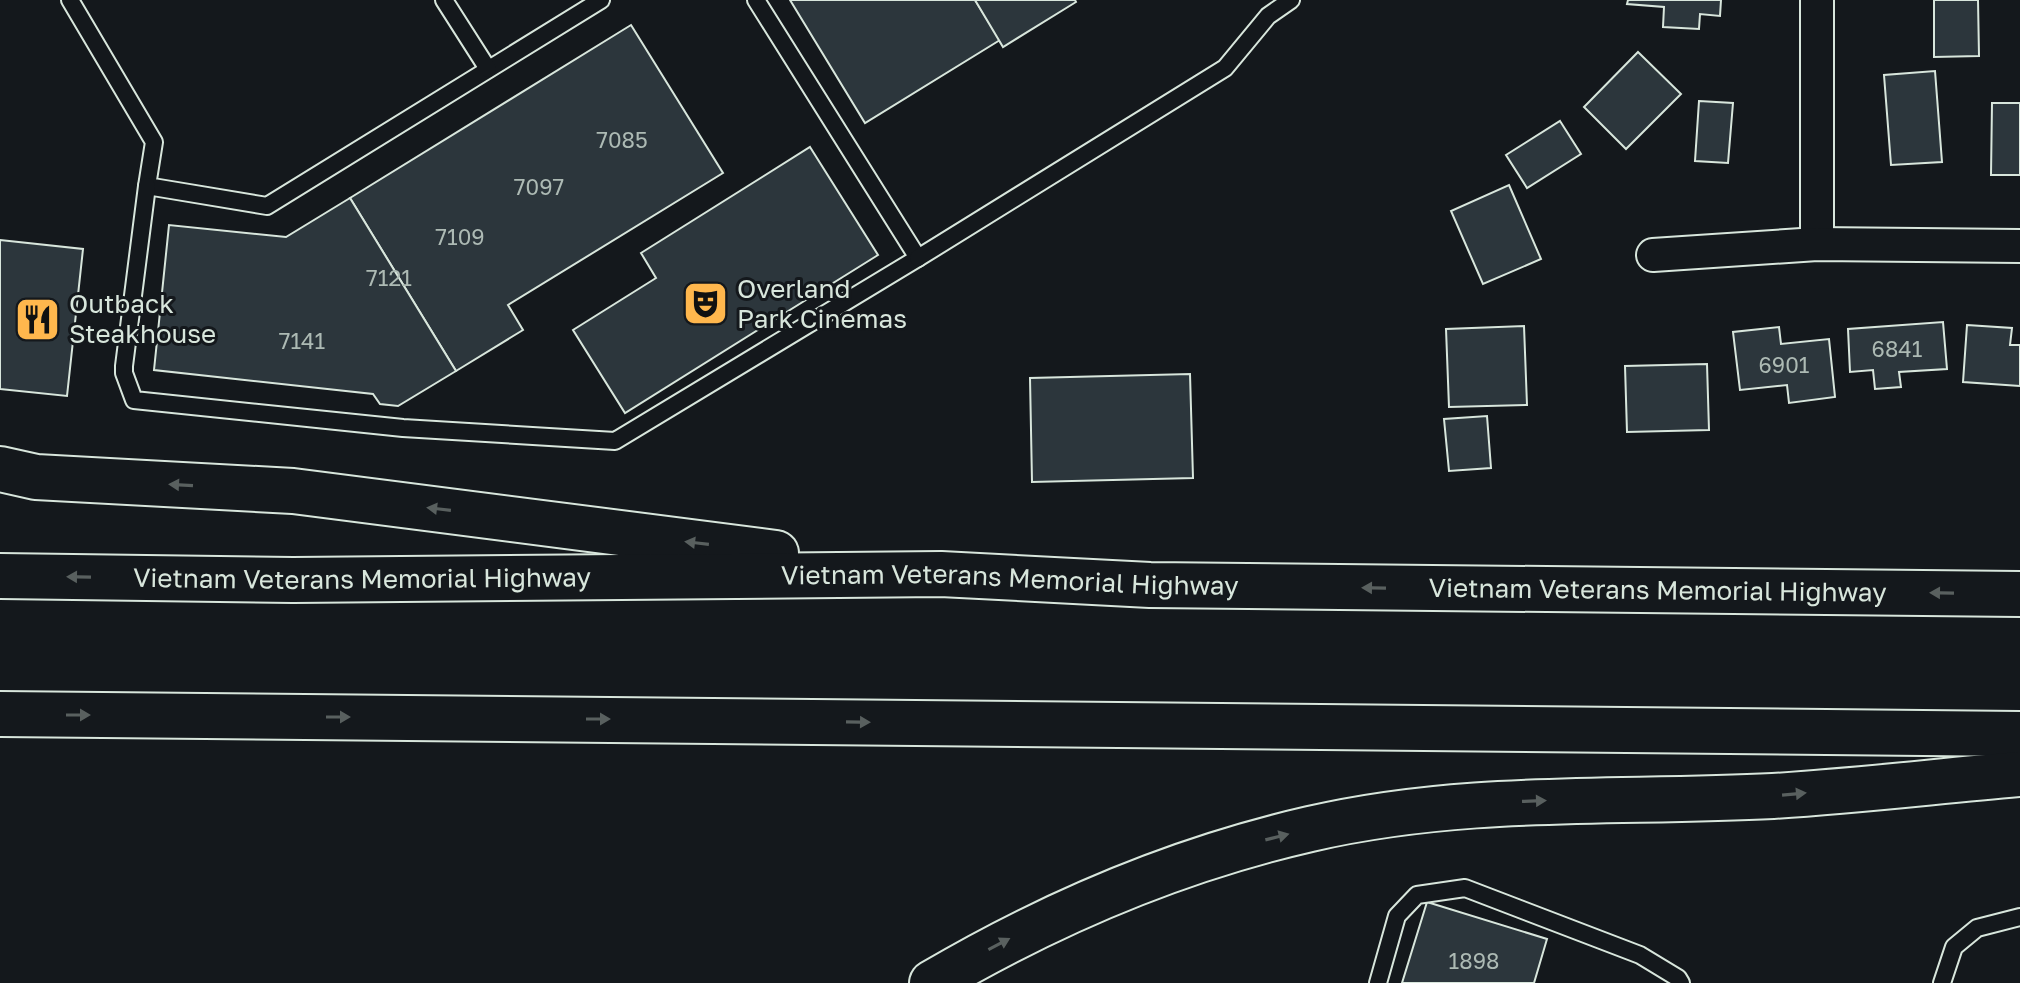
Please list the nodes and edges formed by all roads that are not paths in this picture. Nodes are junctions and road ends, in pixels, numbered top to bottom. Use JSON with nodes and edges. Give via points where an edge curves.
{"nodes":[{"id":1,"x":70,"y":0,"type":"edge"},
{"id":2,"x":444,"y":0,"type":"edge"},
{"id":3,"x":601,"y":0,"type":"edge"},
{"id":4,"x":756,"y":0,"type":"edge"},
{"id":5,"x":1291,"y":0,"type":"edge"},
{"id":6,"x":1817,"y":0,"type":"edge"},
{"id":7,"x":488,"y":69,"type":"junction"},
{"id":8,"x":147,"y":186,"type":"junction"},
{"id":9,"x":1817,"y":244,"type":"junction"},
{"id":10,"x":2020,"y":246,"type":"edge"},
{"id":11,"x":1653,"y":255,"type":"dead end"},
{"id":12,"x":918,"y":258,"type":"junction"},
{"id":13,"x":0,"y":469,"type":"edge"},
{"id":14,"x":941,"y":574,"type":"junction"},
{"id":15,"x":0,"y":576,"type":"edge"},
{"id":16,"x":2020,"y":594,"type":"edge"},
{"id":17,"x":0,"y":714,"type":"edge"},
{"id":18,"x":2020,"y":734,"type":"edge"},
{"id":19,"x":2020,"y":774,"type":"edge"},
{"id":20,"x":2020,"y":917,"type":"edge"},
{"id":21,"x":932,"y":983,"type":"edge"},
{"id":22,"x":1378,"y":983,"type":"edge"},
{"id":23,"x":1681,"y":983,"type":"edge"},
{"id":24,"x":1942,"y":983,"type":"edge"}],
"edges":[{"from":1,"to":8,"type":"lane","via":[[154,142]]},
{"from":2,"to":7,"type":"lane"},
{"from":3,"to":7,"type":"lane"},
{"from":4,"to":12,"type":"lane"},
{"from":5,"to":12,"type":"lane","via":[[1268,16],[1225,68]]},
{"from":6,"to":9,"type":"street"},
{"from":7,"to":8,"type":"lane","via":[[267,206]]},
{"from":8,"to":12,"type":"lane","via":[[124,366],[134,400],[403,428],[615,441]]},
{"from":9,"to":10,"type":"street"},
{"from":9,"to":11,"type":"street"},
{"from":14,"to":13,"type":"highway","one_way":true,"via":[[293,491],[36,477]]},
{"from":14,"to":15,"type":"highway","name":"Vietnam Veterans Memorial Highway","one_way":true,"via":[[293,580]]},
{"from":16,"to":14,"type":"highway","name":"Vietnam Veterans Memorial Highway","one_way":true,"via":[[1150,585]]},
{"from":17,"to":18,"type":"highway","one_way":true},
{"from":21,"to":19,"type":"highway","one_way":true,"via":[[1115,890],[1202,858],[1313,828],[1468,805],[1773,796]]},
{"from":20,"to":24,"type":"lane","via":[[1977,928],[1954,947]]},
{"from":22,"to":23,"type":"lane","via":[[1397,916],[1417,895],[1465,888],[1640,955]]}]}
